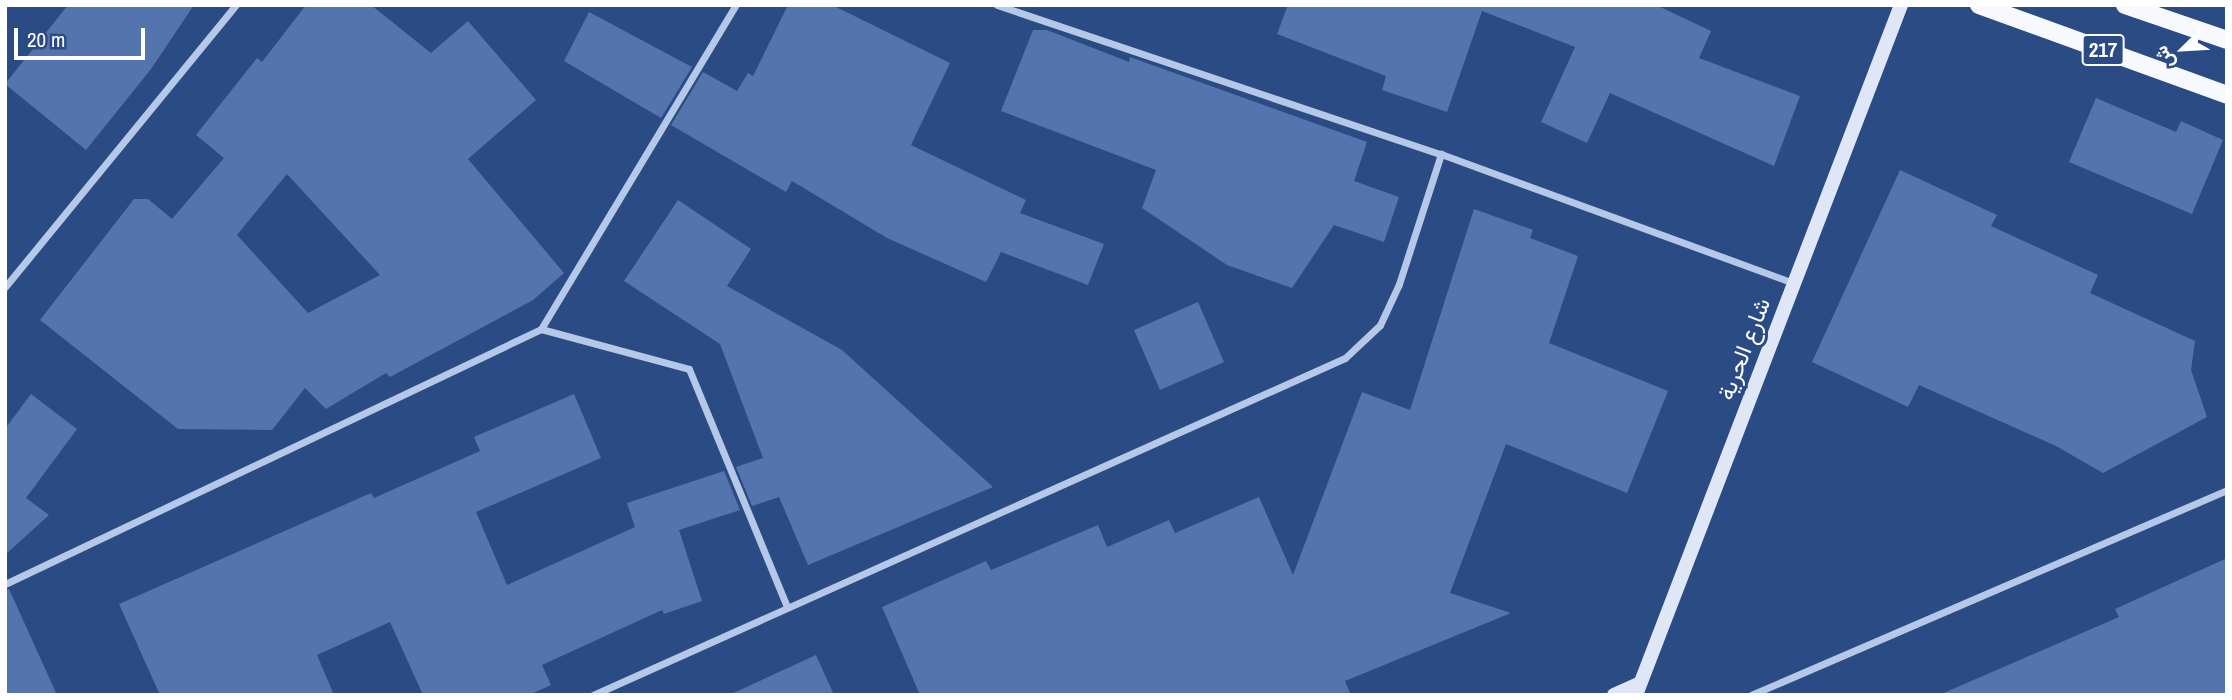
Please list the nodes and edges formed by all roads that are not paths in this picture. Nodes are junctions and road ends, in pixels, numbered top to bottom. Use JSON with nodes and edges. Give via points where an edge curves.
{"nodes":[{"id":1,"x":236,"y":5,"type":"edge"},
{"id":2,"x":736,"y":5,"type":"edge"},
{"id":3,"x":997,"y":5,"type":"edge"},
{"id":4,"x":1901,"y":5,"type":"edge"},
{"id":5,"x":1979,"y":5,"type":"edge"},
{"id":6,"x":2126,"y":5,"type":"edge"},
{"id":7,"x":2227,"y":40,"type":"edge"},
{"id":8,"x":2227,"y":95,"type":"edge"},
{"id":9,"x":1441,"y":155,"type":"junction"},
{"id":10,"x":1794,"y":282,"type":"junction"},
{"id":11,"x":5,"y":287,"type":"edge"},
{"id":12,"x":541,"y":329,"type":"junction"},
{"id":13,"x":2227,"y":490,"type":"edge"},
{"id":14,"x":5,"y":584,"type":"edge"},
{"id":15,"x":787,"y":607,"type":"junction"},
{"id":16,"x":1638,"y":690,"type":"edge"},
{"id":17,"x":593,"y":695,"type":"edge"},
{"id":18,"x":1614,"y":695,"type":"edge"},
{"id":19,"x":1751,"y":695,"type":"edge"}],
"edges":[{"from":1,"to":11,"type":"street"},
{"from":2,"to":12,"type":"street"},
{"from":3,"to":9,"type":"street"},
{"from":4,"to":10,"type":"main road","name":"شارع الحرية"},
{"from":5,"to":8,"type":"main road","number":"217"},
{"from":6,"to":7,"type":"main road","number":"217"},
{"from":9,"to":10,"type":"street"},
{"from":9,"to":15,"type":"street","via":[[1395,295],[1380,325],[1345,358]]},
{"from":10,"to":16,"type":"main road","name":"شارع الحرية"},
{"from":12,"to":14,"type":"street"},
{"from":12,"to":15,"type":"street","via":[[689,369]]},
{"from":13,"to":19,"type":"street"},
{"from":15,"to":17,"type":"street"},
{"from":16,"to":18,"type":"main road","name":"شارع الحرية"}]}
